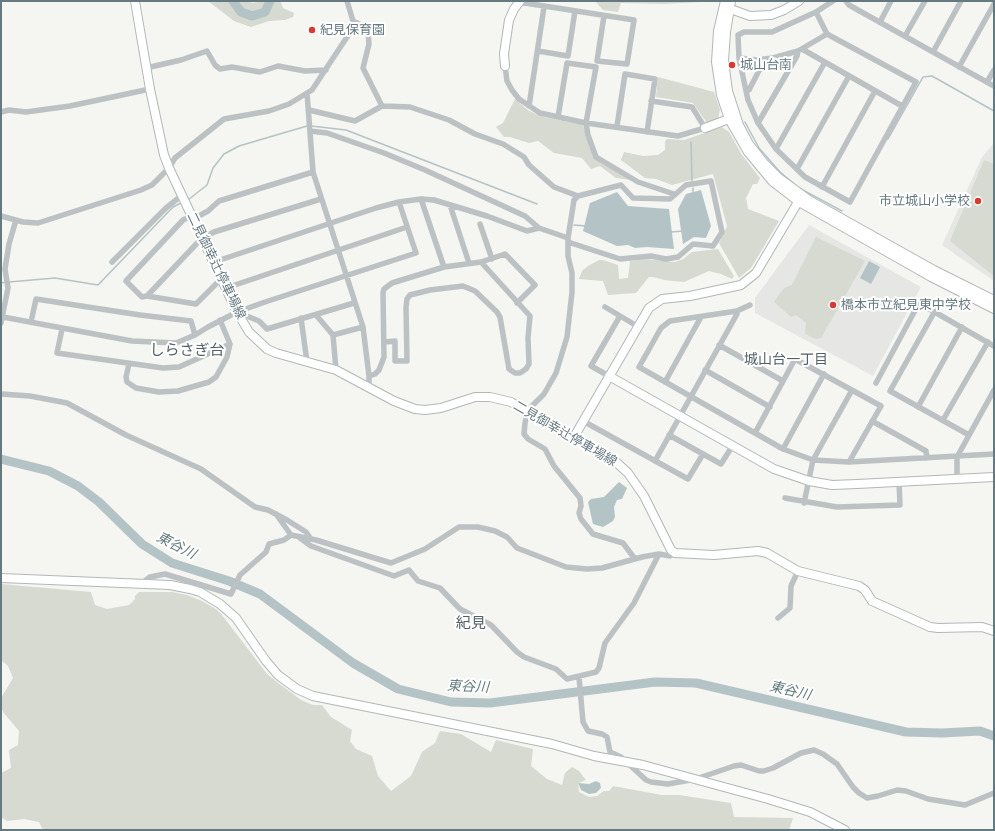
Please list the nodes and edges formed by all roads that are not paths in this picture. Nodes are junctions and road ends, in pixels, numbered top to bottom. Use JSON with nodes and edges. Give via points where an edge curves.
{"nodes":[{"id":1,"x":135,"y":1,"type":"edge"},
{"id":2,"x":347,"y":1,"type":"edge"},
{"id":3,"x":799,"y":1,"type":"edge"},
{"id":4,"x":833,"y":1,"type":"edge"},
{"id":5,"x":846,"y":1,"type":"edge"},
{"id":6,"x":891,"y":1,"type":"edge"},
{"id":7,"x":925,"y":1,"type":"edge"},
{"id":8,"x":961,"y":1,"type":"edge"},
{"id":9,"x":519,"y":2,"type":"edge"},
{"id":10,"x":727,"y":4,"type":"edge"},
{"id":11,"x":994,"y":4,"type":"edge"},
{"id":12,"x":544,"y":7,"type":"junction"},
{"id":13,"x":575,"y":11,"type":"junction"},
{"id":14,"x":816,"y":12,"type":"junction"},
{"id":15,"x":604,"y":16,"type":"junction"},
{"id":16,"x":353,"y":21,"type":"junction"},
{"id":17,"x":880,"y":22,"type":"junction"},
{"id":18,"x":828,"y":34,"type":"junction"},
{"id":19,"x":905,"y":36,"type":"junction"},
{"id":20,"x":800,"y":50,"type":"junction"},
{"id":21,"x":538,"y":51,"type":"junction"},
{"id":22,"x":933,"y":52,"type":"junction"},
{"id":23,"x":739,"y":58,"type":"junction"},
{"id":24,"x":765,"y":59,"type":"junction"},
{"id":25,"x":825,"y":62,"type":"junction"},
{"id":26,"x":505,"y":66,"type":"joint"},
{"id":27,"x":960,"y":67,"type":"junction"},
{"id":28,"x":146,"y":68,"type":"junction"},
{"id":29,"x":326,"y":70,"type":"junction"},
{"id":30,"x":994,"y":70,"type":"edge"},
{"id":31,"x":849,"y":76,"type":"junction"},
{"id":32,"x":987,"y":82,"type":"junction"},
{"id":33,"x":994,"y":86,"type":"edge"},
{"id":34,"x":150,"y":89,"type":"junction"},
{"id":35,"x":746,"y":91,"type":"junction"},
{"id":36,"x":875,"y":91,"type":"junction"},
{"id":37,"x":307,"y":93,"type":"junction"},
{"id":38,"x":651,"y":101,"type":"junction"},
{"id":39,"x":382,"y":106,"type":"junction"},
{"id":40,"x":529,"y":106,"type":"junction"},
{"id":41,"x":902,"y":106,"type":"junction"},
{"id":42,"x":1,"y":112,"type":"edge"},
{"id":43,"x":309,"y":112,"type":"junction"},
{"id":44,"x":558,"y":117,"type":"junction"},
{"id":45,"x":733,"y":117,"type":"junction"},
{"id":46,"x":586,"y":123,"type":"junction"},
{"id":47,"x":758,"y":123,"type":"junction"},
{"id":48,"x":617,"y":126,"type":"junction"},
{"id":49,"x":705,"y":128,"type":"junction"},
{"id":50,"x":310,"y":130,"type":"junction"},
{"id":51,"x":647,"y":132,"type":"junction"},
{"id":52,"x":776,"y":149,"type":"junction"},
{"id":53,"x":169,"y":168,"type":"junction"},
{"id":54,"x":797,"y":169,"type":"junction"},
{"id":55,"x":313,"y":172,"type":"junction"},
{"id":56,"x":822,"y":187,"type":"junction"},
{"id":57,"x":674,"y":194,"type":"junction"},
{"id":58,"x":578,"y":196,"type":"junction"},
{"id":59,"x":321,"y":199,"type":"junction"},
{"id":60,"x":421,"y":199,"type":"junction"},
{"id":61,"x":800,"y":199,"type":"junction"},
{"id":62,"x":183,"y":200,"type":"junction"},
{"id":63,"x":399,"y":202,"type":"junction"},
{"id":64,"x":450,"y":205,"type":"junction"},
{"id":65,"x":1,"y":216,"type":"edge"},
{"id":66,"x":192,"y":218,"type":"junction"},
{"id":67,"x":16,"y":220,"type":"junction"},
{"id":68,"x":480,"y":224,"type":"dead end"},
{"id":69,"x":329,"y":225,"type":"junction"},
{"id":70,"x":407,"y":227,"type":"junction"},
{"id":71,"x":539,"y":228,"type":"junction"},
{"id":72,"x":202,"y":238,"type":"junction"},
{"id":73,"x":568,"y":240,"type":"junction"},
{"id":74,"x":338,"y":251,"type":"junction"},
{"id":75,"x":492,"y":259,"type":"junction"},
{"id":76,"x":112,"y":262,"type":"dead end"},
{"id":77,"x":214,"y":262,"type":"junction"},
{"id":78,"x":481,"y":262,"type":"junction"},
{"id":79,"x":469,"y":263,"type":"junction"},
{"id":80,"x":444,"y":267,"type":"junction"},
{"id":81,"x":347,"y":276,"type":"junction"},
{"id":82,"x":221,"y":279,"type":"junction"},
{"id":83,"x":226,"y":288,"type":"junction"},
{"id":84,"x":147,"y":296,"type":"junction"},
{"id":85,"x":994,"y":300,"type":"edge"},
{"id":86,"x":354,"y":303,"type":"junction"},
{"id":87,"x":517,"y":303,"type":"junction"},
{"id":88,"x":750,"y":306,"type":"dead end"},
{"id":89,"x":605,"y":307,"type":"dead end"},
{"id":90,"x":994,"y":308,"type":"edge"},
{"id":91,"x":934,"y":311,"type":"junction"},
{"id":92,"x":237,"y":312,"type":"junction"},
{"id":93,"x":737,"y":314,"type":"dead end"},
{"id":94,"x":316,"y":315,"type":"junction"},
{"id":95,"x":620,"y":316,"type":"junction"},
{"id":96,"x":3,"y":317,"type":"junction"},
{"id":97,"x":701,"y":317,"type":"junction"},
{"id":98,"x":301,"y":318,"type":"junction"},
{"id":99,"x":220,"y":320,"type":"junction"},
{"id":100,"x":31,"y":322,"type":"junction"},
{"id":101,"x":1,"y":323,"type":"edge"},
{"id":102,"x":637,"y":326,"type":"junction"},
{"id":103,"x":363,"y":327,"type":"junction"},
{"id":104,"x":962,"y":327,"type":"junction"},
{"id":105,"x":62,"y":329,"type":"junction"},
{"id":106,"x":333,"y":335,"type":"junction"},
{"id":107,"x":195,"y":336,"type":"junction"},
{"id":108,"x":385,"y":342,"type":"junction"},
{"id":109,"x":988,"y":342,"type":"junction"},
{"id":110,"x":230,"y":344,"type":"junction"},
{"id":111,"x":719,"y":345,"type":"junction"},
{"id":112,"x":994,"y":346,"type":"edge"},
{"id":113,"x":307,"y":362,"type":"junction"},
{"id":114,"x":129,"y":364,"type":"junction"},
{"id":115,"x":336,"y":370,"type":"junction"},
{"id":116,"x":705,"y":370,"type":"junction"},
{"id":117,"x":824,"y":374,"type":"junction"},
{"id":118,"x":369,"y":376,"type":"junction"},
{"id":119,"x":609,"y":376,"type":"junction"},
{"id":120,"x":784,"y":380,"type":"junction"},
{"id":121,"x":665,"y":382,"type":"junction"},
{"id":122,"x":876,"y":383,"type":"dead end"},
{"id":123,"x":369,"y":386,"type":"junction"},
{"id":124,"x":852,"y":390,"type":"junction"},
{"id":125,"x":994,"y":390,"type":"edge"},
{"id":126,"x":1,"y":394,"type":"edge"},
{"id":127,"x":690,"y":397,"type":"junction"},
{"id":128,"x":770,"y":406,"type":"junction"},
{"id":129,"x":918,"y":406,"type":"junction"},
{"id":130,"x":528,"y":410,"type":"junction"},
{"id":131,"x":680,"y":415,"type":"junction"},
{"id":132,"x":943,"y":420,"type":"junction"},
{"id":133,"x":583,"y":421,"type":"junction"},
{"id":134,"x":872,"y":421,"type":"junction"},
{"id":135,"x":755,"y":433,"type":"junction"},
{"id":136,"x":669,"y":435,"type":"junction"},
{"id":137,"x":969,"y":435,"type":"junction"},
{"id":138,"x":574,"y":437,"type":"junction"},
{"id":139,"x":733,"y":445,"type":"junction"},
{"id":140,"x":783,"y":449,"type":"junction"},
{"id":141,"x":993,"y":453,"type":"edge"},
{"id":142,"x":703,"y":454,"type":"junction"},
{"id":143,"x":956,"y":457,"type":"junction"},
{"id":144,"x":927,"y":458,"type":"junction"},
{"id":145,"x":813,"y":460,"type":"junction"},
{"id":146,"x":655,"y":461,"type":"junction"},
{"id":147,"x":849,"y":462,"type":"junction"},
{"id":148,"x":994,"y":477,"type":"edge"},
{"id":149,"x":957,"y":480,"type":"junction"},
{"id":150,"x":809,"y":481,"type":"junction"},
{"id":151,"x":899,"y":482,"type":"junction"},
{"id":152,"x":785,"y":498,"type":"dead end"},
{"id":153,"x":804,"y":502,"type":"junction"},
{"id":154,"x":276,"y":514,"type":"junction"},
{"id":155,"x":291,"y":535,"type":"junction"},
{"id":156,"x":300,"y":538,"type":"junction"},
{"id":157,"x":311,"y":539,"type":"junction"},
{"id":158,"x":659,"y":554,"type":"junction"},
{"id":159,"x":675,"y":554,"type":"junction"},
{"id":160,"x":635,"y":559,"type":"junction"},
{"id":161,"x":798,"y":571,"type":"junction"},
{"id":162,"x":1,"y":578,"type":"edge"},
{"id":163,"x":140,"y":585,"type":"junction"},
{"id":164,"x":778,"y":618,"type":"dead end"},
{"id":165,"x":994,"y":631,"type":"edge"},
{"id":166,"x":579,"y":680,"type":"junction"},
{"id":167,"x":626,"y":762,"type":"junction"},
{"id":168,"x":696,"y":779,"type":"junction"},
{"id":169,"x":994,"y":793,"type":"edge"},
{"id":170,"x":845,"y":830,"type":"edge"}],
"edges":[{"from":1,"to":28,"type":"street","name":"二見御幸辻停車場線"},
{"from":2,"to":16,"type":"street"},
{"from":3,"to":10,"type":"street","via":[[771,15],[750,16]]},
{"from":4,"to":14,"type":"street"},
{"from":5,"to":17,"type":"street"},
{"from":6,"to":17,"type":"street"},
{"from":7,"to":19,"type":"street"},
{"from":8,"to":22,"type":"street"},
{"from":9,"to":12,"type":"street"},
{"from":9,"to":26,"type":"street","via":[[510,20],[504,54]]},
{"from":10,"to":45,"type":"street","via":[[724,60]]},
{"from":11,"to":27,"type":"street"},
{"from":12,"to":13,"type":"street"},
{"from":12,"to":21,"type":"street"},
{"from":13,"to":15,"type":"street"},
{"from":13,"to":21,"type":"street","via":[[568,56]]},
{"from":14,"to":18,"type":"street"},
{"from":14,"to":23,"type":"street","via":[[772,32],[744,32],[738,35]]},
{"from":15,"to":15,"type":"street","via":[[597,61],[627,64],[634,20]]},
{"from":16,"to":29,"type":"street","via":[[349,34]]},
{"from":16,"to":39,"type":"street","via":[[367,28],[369,44],[363,68]]},
{"from":17,"to":19,"type":"street"},
{"from":18,"to":20,"type":"street"},
{"from":18,"to":41,"type":"street","via":[[916,82]]},
{"from":19,"to":22,"type":"street"},
{"from":20,"to":24,"type":"street"},
{"from":20,"to":25,"type":"street"},
{"from":20,"to":47,"type":"street"},
{"from":21,"to":40,"type":"street"},
{"from":22,"to":27,"type":"street"},
{"from":23,"to":24,"type":"street"},
{"from":23,"to":35,"type":"street"},
{"from":24,"to":35,"type":"street","via":[[749,90]]},
{"from":25,"to":31,"type":"street"},
{"from":25,"to":52,"type":"street"},
{"from":26,"to":40,"type":"street","via":[[512,90]]},
{"from":27,"to":32,"type":"street"},
{"from":28,"to":29,"type":"street","via":[[207,51],[220,69],[232,67],[260,72],[278,66],[305,71]]},
{"from":28,"to":34,"type":"street","name":"二見御幸辻停車場線"},
{"from":29,"to":37,"type":"street"},
{"from":30,"to":32,"type":"street"},
{"from":31,"to":36,"type":"street"},
{"from":31,"to":54,"type":"street"},
{"from":32,"to":33,"type":"street"},
{"from":34,"to":42,"type":"street","via":[[70,106],[26,112]]},
{"from":34,"to":53,"type":"street","name":"二見御幸辻停車場線"},
{"from":35,"to":47,"type":"street"},
{"from":36,"to":41,"type":"street"},
{"from":36,"to":56,"type":"street"},
{"from":37,"to":43,"type":"street"},
{"from":37,"to":53,"type":"street","via":[[289,104],[269,111],[224,119],[175,158]]},
{"from":38,"to":48,"type":"street","via":[[655,79],[625,74]]},
{"from":38,"to":49,"type":"street","via":[[692,107]]},
{"from":38,"to":51,"type":"street"},
{"from":39,"to":43,"type":"street","via":[[355,121]]},
{"from":39,"to":58,"type":"street","via":[[410,107],[449,120],[475,134],[503,144],[524,157],[529,165],[554,186]]},
{"from":40,"to":44,"type":"street","via":[[540,113]]},
{"from":41,"to":56,"type":"street","via":[[850,202]]},
{"from":43,"to":50,"type":"street"},
{"from":44,"to":46,"type":"street"},
{"from":44,"to":46,"type":"street","via":[[567,64],[596,68]]},
{"from":45,"to":49,"type":"street"},
{"from":45,"to":61,"type":"street","via":[[764,163]]},
{"from":46,"to":48,"type":"street"},
{"from":46,"to":57,"type":"street","via":[[596,157],[638,182]]},
{"from":47,"to":52,"type":"street"},
{"from":48,"to":51,"type":"street"},
{"from":49,"to":51,"type":"street","via":[[678,136]]},
{"from":50,"to":55,"type":"street"},
{"from":50,"to":71,"type":"street","via":[[327,133],[425,170],[525,216]]},
{"from":52,"to":54,"type":"street"},
{"from":53,"to":62,"type":"street","name":"二見御幸辻停車場線"},
{"from":53,"to":67,"type":"street","via":[[152,185],[135,192],[48,221],[38,223]]},
{"from":54,"to":56,"type":"street"},
{"from":55,"to":59,"type":"street"},
{"from":55,"to":66,"type":"street","via":[[219,201],[208,211]]},
{"from":57,"to":58,"type":"street","via":[[670,199],[633,198],[621,185]]},
{"from":57,"to":73,"type":"street","via":[[686,185],[711,181],[722,232],[713,246],[693,244],[678,257],[666,259],[646,256],[620,259]]},
{"from":58,"to":73,"type":"street","via":[[571,210]]},
{"from":59,"to":69,"type":"street"},
{"from":59,"to":72,"type":"street"},
{"from":60,"to":63,"type":"street"},
{"from":60,"to":64,"type":"street"},
{"from":60,"to":80,"type":"street"},
{"from":61,"to":85,"type":"street"},
{"from":61,"to":90,"type":"street","via":[[931,277]]},
{"from":61,"to":102,"type":"street","via":[[756,273],[741,285],[662,299],[649,308]]},
{"from":62,"to":66,"type":"street","name":"二見御幸辻停車場線"},
{"from":62,"to":76,"type":"street","via":[[166,208]]},
{"from":63,"to":69,"type":"street"},
{"from":63,"to":70,"type":"street"},
{"from":64,"to":71,"type":"street","via":[[526,231]]},
{"from":64,"to":79,"type":"street"},
{"from":65,"to":67,"type":"street"},
{"from":66,"to":72,"type":"street","name":"二見御幸辻停車場線"},
{"from":66,"to":84,"type":"street","via":[[183,220],[126,281],[142,297]]},
{"from":67,"to":96,"type":"street","via":[[9,244],[6,275],[8,288]]},
{"from":68,"to":75,"type":"street"},
{"from":69,"to":74,"type":"street"},
{"from":69,"to":77,"type":"street"},
{"from":70,"to":74,"type":"street"},
{"from":70,"to":81,"type":"street","via":[[416,253]]},
{"from":71,"to":73,"type":"street"},
{"from":72,"to":77,"type":"street","name":"二見御幸辻停車場線"},
{"from":72,"to":84,"type":"street"},
{"from":73,"to":130,"type":"street","via":[[572,292],[567,337],[556,373],[544,394]]},
{"from":74,"to":81,"type":"street"},
{"from":74,"to":83,"type":"street"},
{"from":75,"to":78,"type":"street"},
{"from":75,"to":87,"type":"street","via":[[505,254],[535,285]]},
{"from":77,"to":82,"type":"street","name":"二見御幸辻停車場線"},
{"from":78,"to":79,"type":"street"},
{"from":78,"to":87,"type":"street"},
{"from":79,"to":80,"type":"street"},
{"from":80,"to":108,"type":"street","via":[[392,283],[384,289]]},
{"from":81,"to":86,"type":"street"},
{"from":81,"to":92,"type":"street"},
{"from":82,"to":83,"type":"street","name":"二見御幸辻停車場線"},
{"from":82,"to":84,"type":"street","via":[[196,304]]},
{"from":83,"to":92,"type":"street","name":"二見御幸辻停車場線"},
{"from":86,"to":94,"type":"street"},
{"from":86,"to":103,"type":"street"},
{"from":87,"to":108,"type":"street","via":[[530,316],[529,364],[520,373],[512,371],[507,364],[500,317],[497,312],[475,291],[463,286],[410,295],[406,307],[407,360],[395,361],[395,341]]},
{"from":88,"to":97,"type":"street","via":[[737,311]]},
{"from":89,"to":95,"type":"street"},
{"from":91,"to":104,"type":"street"},
{"from":91,"to":122,"type":"street","via":[[919,303]]},
{"from":91,"to":129,"type":"street","via":[[890,390]]},
{"from":92,"to":98,"type":"street","via":[[260,321],[267,329]]},
{"from":92,"to":99,"type":"street"},
{"from":92,"to":113,"type":"street","name":"二見御幸辻停車場線","via":[[249,332],[267,349]]},
{"from":93,"to":111,"type":"street"},
{"from":94,"to":98,"type":"street"},
{"from":94,"to":106,"type":"street"},
{"from":95,"to":102,"type":"street"},
{"from":95,"to":119,"type":"street","via":[[591,366]]},
{"from":96,"to":100,"type":"street"},
{"from":96,"to":101,"type":"street"},
{"from":97,"to":121,"type":"street"},
{"from":97,"to":121,"type":"street","via":[[670,321],[661,328],[639,368]]},
{"from":98,"to":113,"type":"street"},
{"from":99,"to":107,"type":"street"},
{"from":99,"to":110,"type":"street"},
{"from":100,"to":105,"type":"street"},
{"from":100,"to":107,"type":"street","via":[[36,299],[191,321]]},
{"from":102,"to":119,"type":"street"},
{"from":103,"to":106,"type":"street"},
{"from":103,"to":118,"type":"street"},
{"from":104,"to":109,"type":"street"},
{"from":104,"to":129,"type":"street"},
{"from":105,"to":107,"type":"street","via":[[163,344],[176,343]]},
{"from":105,"to":114,"type":"street","via":[[57,353]]},
{"from":106,"to":115,"type":"street"},
{"from":108,"to":118,"type":"street","via":[[382,363],[375,374]]},
{"from":109,"to":112,"type":"street"},
{"from":109,"to":132,"type":"street"},
{"from":110,"to":114,"type":"street","via":[[179,367]]},
{"from":110,"to":114,"type":"street","via":[[227,357],[216,377],[209,382],[178,391],[159,392],[136,388],[127,382]]},
{"from":111,"to":116,"type":"street"},
{"from":111,"to":120,"type":"street"},
{"from":113,"to":115,"type":"street","name":"二見御幸辻停車場線"},
{"from":115,"to":123,"type":"street","name":"二見御幸辻停車場線"},
{"from":116,"to":127,"type":"street"},
{"from":116,"to":128,"type":"street"},
{"from":117,"to":120,"type":"street","via":[[795,359]]},
{"from":117,"to":124,"type":"street"},
{"from":117,"to":140,"type":"street"},
{"from":118,"to":123,"type":"street"},
{"from":119,"to":131,"type":"street"},
{"from":119,"to":133,"type":"street"},
{"from":120,"to":128,"type":"street"},
{"from":121,"to":127,"type":"street"},
{"from":123,"to":130,"type":"street","name":"二見御幸辻停車場線","via":[[394,401],[415,409],[441,408],[476,397],[490,397],[511,402]]},
{"from":124,"to":134,"type":"street","via":[[881,406]]},
{"from":124,"to":145,"type":"street"},
{"from":125,"to":137,"type":"street"},
{"from":126,"to":154,"type":"street","via":[[67,403],[126,435],[201,470],[254,507]]},
{"from":127,"to":131,"type":"street"},
{"from":127,"to":135,"type":"street"},
{"from":128,"to":135,"type":"street"},
{"from":129,"to":132,"type":"street"},
{"from":130,"to":138,"type":"street","name":"二見御幸辻停車場線"},
{"from":130,"to":160,"type":"street","via":[[524,434],[545,449],[554,466],[575,490],[580,498],[581,519],[593,534],[623,544]]},
{"from":131,"to":136,"type":"street"},
{"from":131,"to":139,"type":"street"},
{"from":132,"to":137,"type":"street"},
{"from":133,"to":138,"type":"street"},
{"from":133,"to":146,"type":"street"},
{"from":134,"to":144,"type":"street","via":[[926,451]]},
{"from":134,"to":147,"type":"street"},
{"from":135,"to":140,"type":"street"},
{"from":136,"to":142,"type":"street"},
{"from":136,"to":146,"type":"street"},
{"from":137,"to":143,"type":"street"},
{"from":138,"to":159,"type":"street","name":"二見御幸辻停車場線","via":[[615,461],[628,473],[644,496]]},
{"from":139,"to":142,"type":"street","via":[[721,464]]},
{"from":139,"to":150,"type":"street","via":[[774,469]]},
{"from":140,"to":145,"type":"street"},
{"from":141,"to":143,"type":"street"},
{"from":142,"to":146,"type":"street","via":[[688,480]]},
{"from":143,"to":144,"type":"street"},
{"from":143,"to":149,"type":"street"},
{"from":144,"to":147,"type":"street"},
{"from":145,"to":147,"type":"street"},
{"from":145,"to":150,"type":"street"},
{"from":148,"to":149,"type":"street"},
{"from":149,"to":151,"type":"street"},
{"from":150,"to":151,"type":"street","via":[[832,485]]},
{"from":150,"to":153,"type":"street"},
{"from":151,"to":153,"type":"street","via":[[900,505],[837,507]]},
{"from":152,"to":153,"type":"street"},
{"from":154,"to":155,"type":"street"},
{"from":154,"to":157,"type":"street","via":[[306,532]]},
{"from":155,"to":156,"type":"street"},
{"from":155,"to":163,"type":"street","via":[[269,544],[266,552],[239,577],[231,594],[165,574],[150,576]]},
{"from":156,"to":157,"type":"street"},
{"from":156,"to":166,"type":"street","via":[[311,546],[394,576],[409,570],[418,581],[440,588],[460,609],[491,626],[524,657],[556,669],[567,679]]},
{"from":157,"to":160,"type":"street","via":[[391,563],[425,549],[459,527],[478,527],[507,537],[517,548],[566,567],[602,568]]},
{"from":158,"to":159,"type":"street"},
{"from":158,"to":160,"type":"street"},
{"from":158,"to":166,"type":"street","via":[[634,603],[606,643],[599,668]]},
{"from":159,"to":161,"type":"street","via":[[714,555],[758,551]]},
{"from":161,"to":164,"type":"street","via":[[791,586],[790,608]]},
{"from":161,"to":165,"type":"street","via":[[859,586],[872,601],[930,627],[982,627]]},
{"from":162,"to":163,"type":"street"},
{"from":163,"to":167,"type":"street","via":[[181,587],[200,592],[214,600],[236,618],[278,675],[297,689],[313,696],[552,744]]},
{"from":166,"to":167,"type":"street","via":[[583,722],[588,731],[607,737],[610,752]]},
{"from":167,"to":168,"type":"street"},
{"from":167,"to":168,"type":"street","via":[[651,782],[668,784]]},
{"from":168,"to":169,"type":"street","via":[[741,765],[764,771],[801,753],[814,750],[837,764],[846,773],[853,787],[866,798],[902,790],[928,799],[966,805]]},
{"from":168,"to":170,"type":"street","via":[[810,812]]}]}
